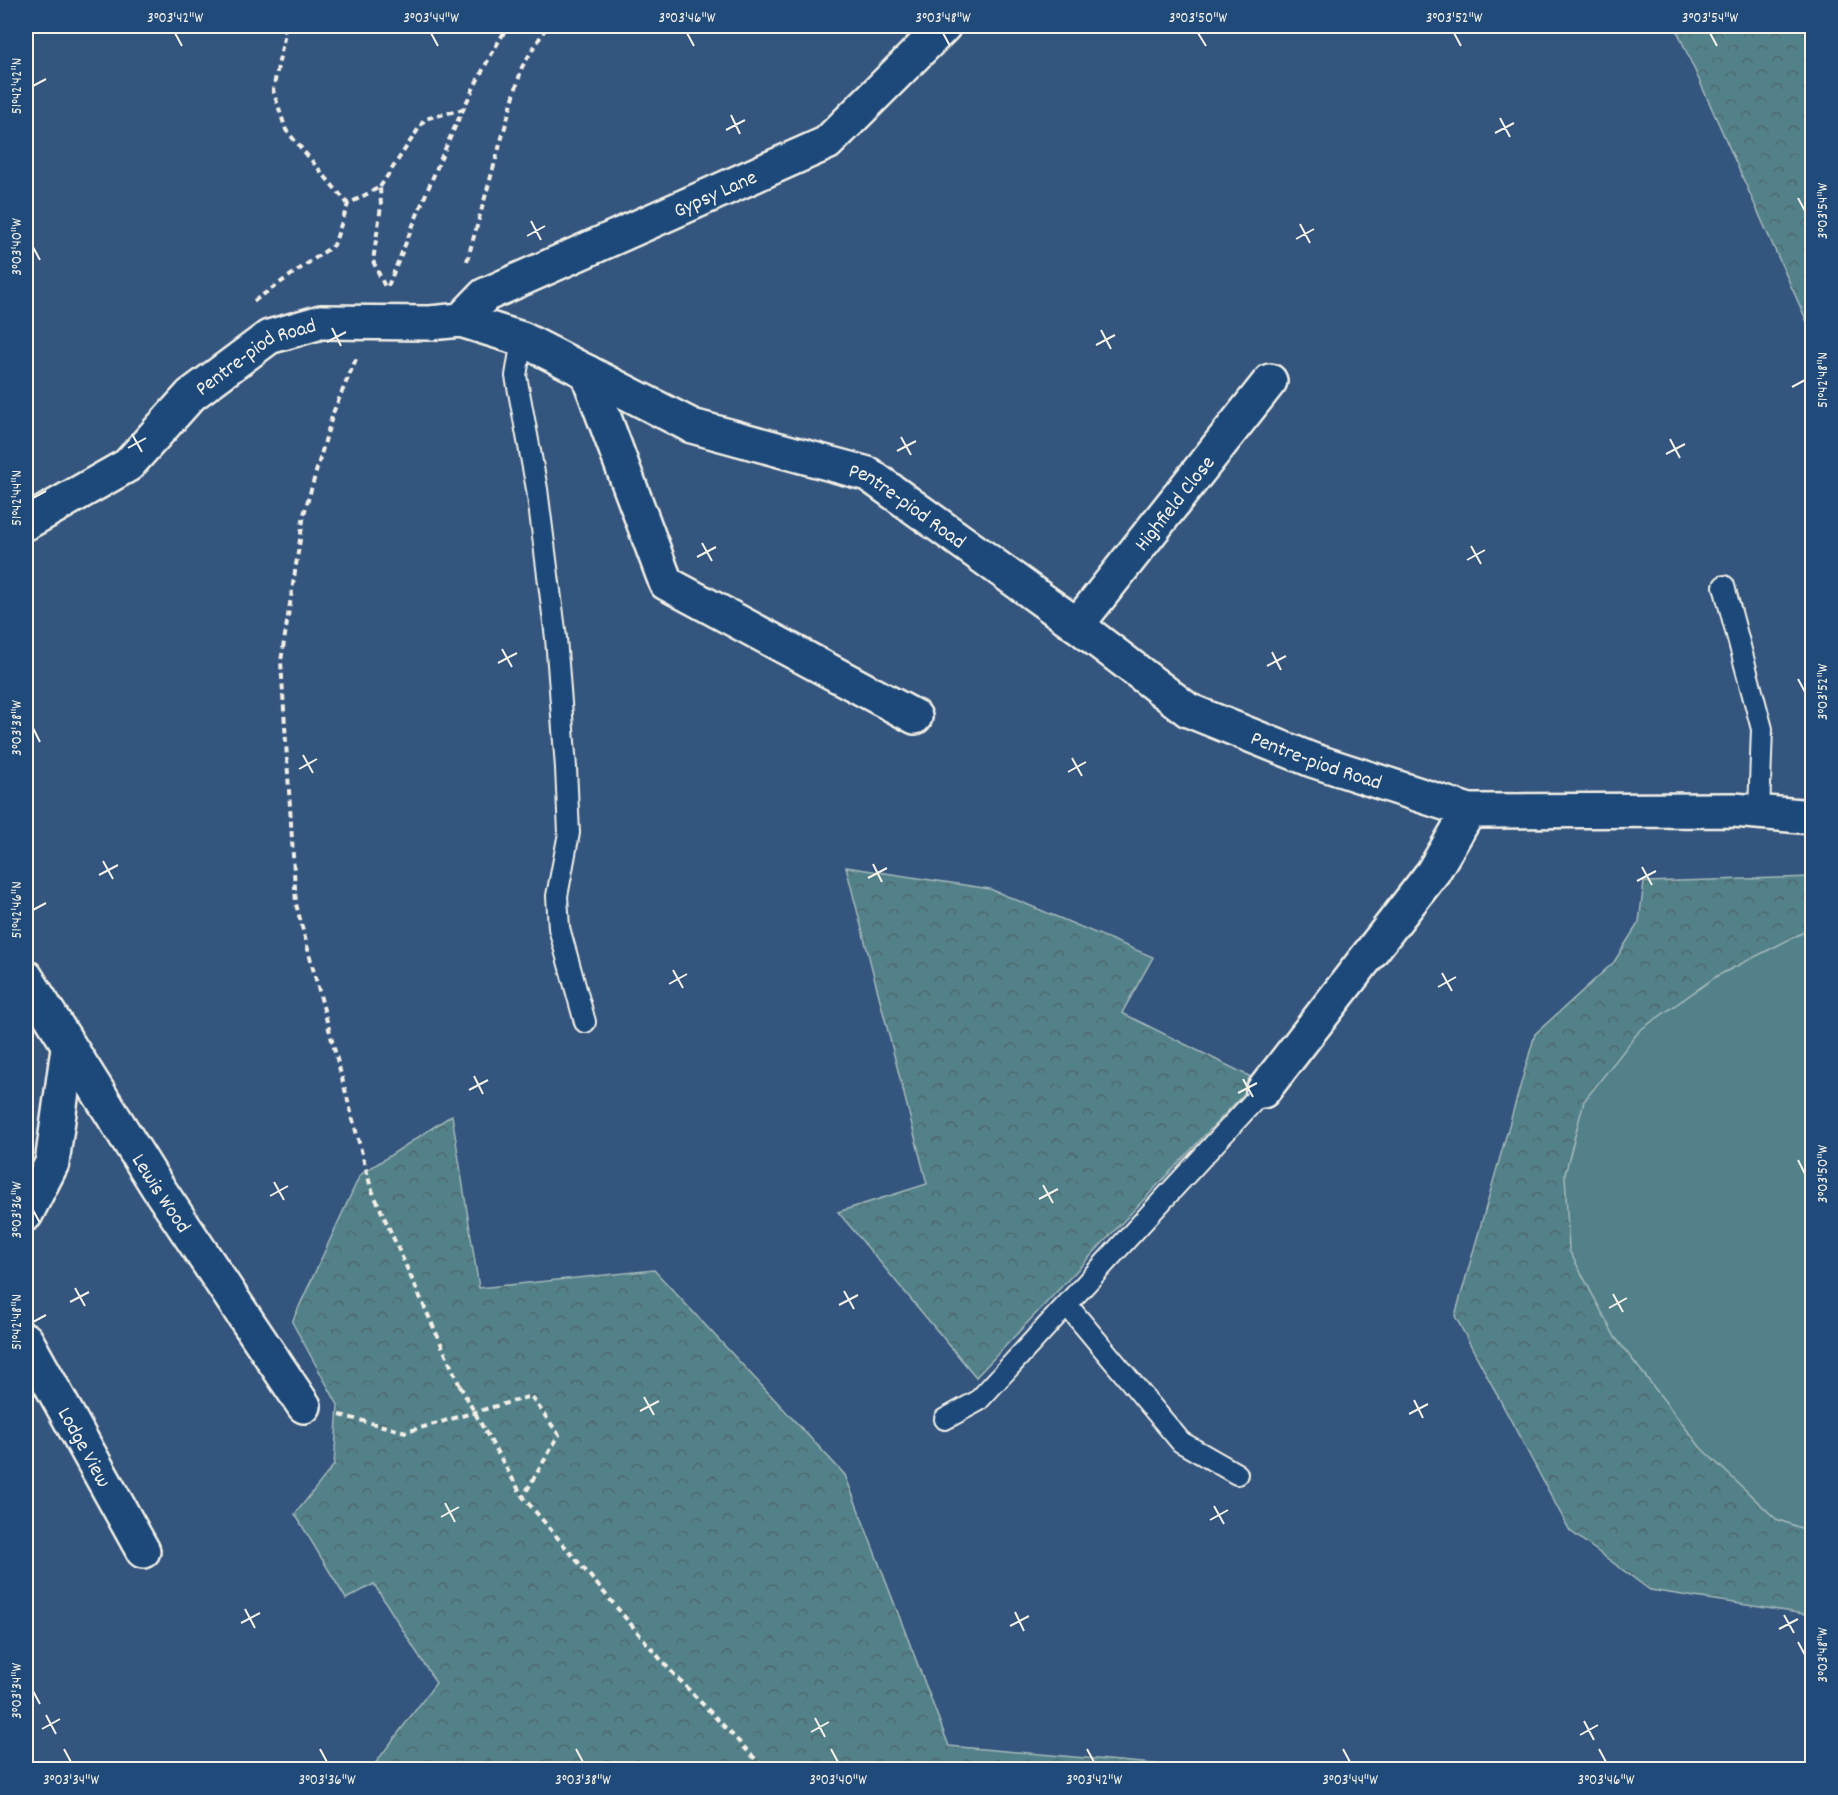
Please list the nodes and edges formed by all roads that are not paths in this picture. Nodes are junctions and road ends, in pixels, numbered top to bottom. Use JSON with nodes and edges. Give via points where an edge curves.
{"nodes":[{"id":1,"x":944,"y":26,"type":"edge"},
{"id":2,"x":456,"y":315,"type":"junction"},
{"id":3,"x":522,"y":339,"type":"junction"},
{"id":4,"x":587,"y":372,"type":"junction"},
{"id":5,"x":1270,"y":381,"type":"dead end"},
{"id":6,"x":26,"y":523,"type":"edge"},
{"id":7,"x":1724,"y":586,"type":"dead end"},
{"id":8,"x":1077,"y":625,"type":"junction"},
{"id":9,"x":915,"y":717,"type":"dead end"},
{"id":10,"x":1469,"y":811,"type":"junction"},
{"id":11,"x":1759,"y":812,"type":"junction"},
{"id":12,"x":1812,"y":817,"type":"edge"},
{"id":13,"x":26,"y":977,"type":"edge"},
{"id":14,"x":585,"y":1022,"type":"dead end"},
{"id":15,"x":68,"y":1048,"type":"junction"},
{"id":16,"x":1263,"y":1091,"type":"joint"},
{"id":17,"x":26,"y":1214,"type":"edge"},
{"id":18,"x":1067,"y":1305,"type":"junction"},
{"id":19,"x":26,"y":1340,"type":"edge"},
{"id":20,"x":304,"y":1406,"type":"road end"},
{"id":21,"x":945,"y":1419,"type":"dead end"},
{"id":22,"x":1237,"y":1474,"type":"dead end"},
{"id":23,"x":143,"y":1551,"type":"dead end"}],
"edges":[{"from":1,"to":2,"type":"street","name":"Gypsy Lane","via":[[827,142],[485,295]]},
{"from":2,"to":3,"type":"street","name":"Pentre-piod Road"},
{"from":2,"to":6,"type":"street","name":"Pentre-piod Road","bridge":true,"via":[[321,322],[269,337],[191,395],[128,465]]},
{"from":3,"to":4,"type":"street","name":"Pentre-piod Road"},
{"from":3,"to":14,"type":"lane","via":[[516,376],[538,500],[556,638],[566,768],[569,833],[556,896],[559,928]]},
{"from":4,"to":8,"type":"street","name":"Pentre-piod Road","via":[[692,426],[868,474]]},
{"from":4,"to":9,"type":"street","via":[[666,583]]},
{"from":5,"to":8,"type":"street","name":"Highfield Close"},
{"from":7,"to":11,"type":"lane","via":[[1761,729]]},
{"from":8,"to":10,"type":"street","name":"Pentre-piod Road","via":[[1188,710],[1312,760]]},
{"from":10,"to":11,"type":"street","name":"Pentre-piod Road"},
{"from":10,"to":16,"type":"street","via":[[1433,872]]},
{"from":11,"to":12,"type":"street","name":"Pentre-piod Road"},
{"from":13,"to":15,"type":"street","name":"Lewis Wood"},
{"from":15,"to":17,"type":"street","via":[[52,1162]]},
{"from":15,"to":20,"type":"street","name":"Lewis Wood"},
{"from":16,"to":18,"type":"lane"},
{"from":18,"to":21,"type":"lane","via":[[978,1401]]},
{"from":18,"to":22,"type":"lane","via":[[1181,1442]]},
{"from":19,"to":23,"type":"street","name":"Lodge View"}]}
